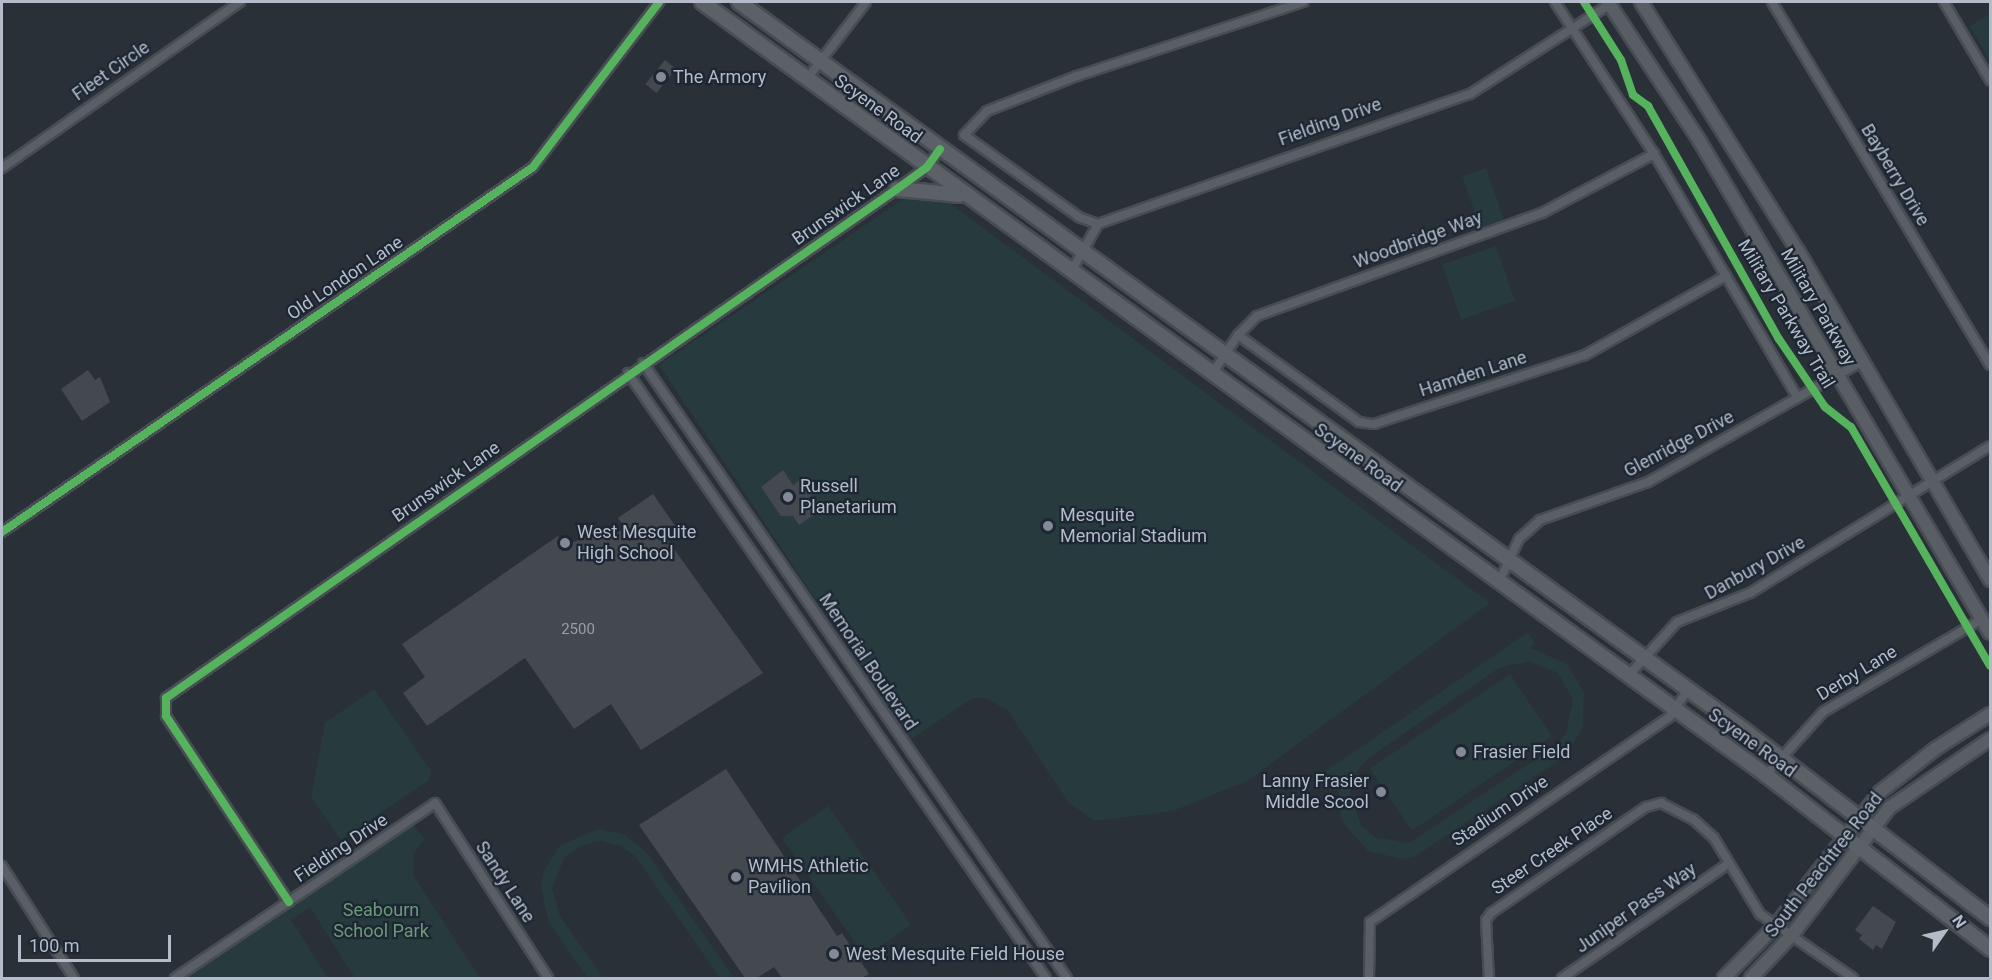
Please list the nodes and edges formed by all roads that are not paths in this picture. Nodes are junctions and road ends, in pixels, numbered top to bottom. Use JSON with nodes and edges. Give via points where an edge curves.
{"nodes":[{"id":1,"x":240,"y":2,"type":"edge"},
{"id":2,"x":659,"y":2,"type":"edge"},
{"id":3,"x":702,"y":2,"type":"edge"},
{"id":4,"x":739,"y":2,"type":"edge"},
{"id":5,"x":866,"y":2,"type":"edge"},
{"id":6,"x":1303,"y":2,"type":"edge"},
{"id":7,"x":1555,"y":2,"type":"edge"},
{"id":8,"x":1611,"y":2,"type":"edge"},
{"id":9,"x":1641,"y":2,"type":"edge"},
{"id":10,"x":1772,"y":2,"type":"edge"},
{"id":11,"x":1944,"y":2,"type":"edge"},
{"id":12,"x":1572,"y":28,"type":"junction"},
{"id":13,"x":820,"y":62,"type":"junction"},
{"id":14,"x":806,"y":80,"type":"junction"},
{"id":15,"x":1990,"y":80,"type":"edge"},
{"id":16,"x":940,"y":149,"type":"junction"},
{"id":17,"x":1654,"y":154,"type":"junction"},
{"id":18,"x":927,"y":167,"type":"junction"},
{"id":19,"x":2,"y":168,"type":"edge"},
{"id":20,"x":897,"y":189,"type":"junction"},
{"id":21,"x":966,"y":196,"type":"junction"},
{"id":22,"x":1098,"y":224,"type":"junction"},
{"id":23,"x":1085,"y":253,"type":"junction"},
{"id":24,"x":1071,"y":272,"type":"junction"},
{"id":25,"x":1726,"y":276,"type":"junction"},
{"id":26,"x":1238,"y":335,"type":"junction"},
{"id":27,"x":1224,"y":355,"type":"junction"},
{"id":28,"x":1861,"y":362,"type":"junction"},
{"id":29,"x":643,"y":363,"type":"junction"},
{"id":30,"x":1990,"y":365,"type":"edge"},
{"id":31,"x":628,"y":373,"type":"junction"},
{"id":32,"x":1212,"y":374,"type":"junction"},
{"id":33,"x":1837,"y":375,"type":"junction"},
{"id":34,"x":1798,"y":398,"type":"junction"},
{"id":35,"x":1990,"y":446,"type":"edge"},
{"id":36,"x":1932,"y":483,"type":"junction"},
{"id":37,"x":1908,"y":498,"type":"junction"},
{"id":38,"x":2,"y":532,"type":"edge"},
{"id":39,"x":1506,"y":559,"type":"junction"},
{"id":40,"x":1990,"y":580,"type":"edge"},
{"id":41,"x":1499,"y":582,"type":"junction"},
{"id":42,"x":1982,"y":619,"type":"junction"},
{"id":43,"x":1990,"y":633,"type":"edge"},
{"id":44,"x":1643,"y":657,"type":"junction"},
{"id":45,"x":1628,"y":676,"type":"junction"},
{"id":46,"x":1688,"y":690,"type":"junction"},
{"id":47,"x":1675,"y":709,"type":"junction"},
{"id":48,"x":1990,"y":714,"type":"edge"},
{"id":49,"x":1990,"y":739,"type":"edge"},
{"id":50,"x":1780,"y":756,"type":"junction"},
{"id":51,"x":1766,"y":775,"type":"junction"},
{"id":52,"x":435,"y":803,"type":"joint"},
{"id":53,"x":1863,"y":818,"type":"junction"},
{"id":54,"x":1875,"y":828,"type":"junction"},
{"id":55,"x":1848,"y":836,"type":"junction"},
{"id":56,"x":1860,"y":845,"type":"junction"},
{"id":57,"x":1728,"y":864,"type":"junction"},
{"id":58,"x":2,"y":866,"type":"edge"},
{"id":59,"x":289,"y":902,"type":"junction"},
{"id":60,"x":1990,"y":918,"type":"edge"},
{"id":61,"x":1777,"y":924,"type":"junction"},
{"id":62,"x":1792,"y":935,"type":"junction"},
{"id":63,"x":1990,"y":949,"type":"edge"},
{"id":64,"x":74,"y":978,"type":"edge"},
{"id":65,"x":174,"y":978,"type":"edge"},
{"id":66,"x":548,"y":978,"type":"edge"},
{"id":67,"x":1046,"y":978,"type":"edge"},
{"id":68,"x":1067,"y":978,"type":"edge"},
{"id":69,"x":1369,"y":978,"type":"edge"},
{"id":70,"x":1489,"y":978,"type":"edge"},
{"id":71,"x":1562,"y":978,"type":"edge"},
{"id":72,"x":1724,"y":978,"type":"edge"},
{"id":73,"x":1751,"y":978,"type":"edge"},
{"id":74,"x":1851,"y":978,"type":"edge"}],
"edges":[{"from":1,"to":19,"type":"street","name":"Fleet Circle"},
{"from":2,"to":38,"type":"street","name":"Old London Lane","via":[[533,167]]},
{"from":3,"to":14,"type":"main road","name":"Scyene Road"},
{"from":4,"to":13,"type":"main road","name":"Scyene Road"},
{"from":5,"to":13,"type":"street"},
{"from":6,"to":22,"type":"street","via":[[1067,80],[987,111],[964,135],[1079,217]]},
{"from":7,"to":12,"type":"street"},
{"from":8,"to":12,"type":"street","name":"Fielding Drive"},
{"from":8,"to":33,"type":"main road","name":"Military Parkway","via":[[1699,140]]},
{"from":9,"to":28,"type":"main road","name":"Military Parkway","via":[[1780,222]]},
{"from":10,"to":30,"type":"street","name":"Bayberry Drive"},
{"from":11,"to":15,"type":"street"},
{"from":12,"to":17,"type":"street"},
{"from":12,"to":22,"type":"street","name":"Fielding Drive","via":[[1470,94]]},
{"from":13,"to":14,"type":"street"},
{"from":13,"to":16,"type":"main road","name":"Scyene Road"},
{"from":14,"to":18,"type":"main road","name":"Scyene Road"},
{"from":16,"to":18,"type":"street","name":"Brunswick Lane"},
{"from":16,"to":23,"type":"main road","name":"Scyene Road"},
{"from":17,"to":25,"type":"street"},
{"from":17,"to":26,"type":"street","name":"Woodbridge Way","via":[[1542,213],[1257,316]]},
{"from":18,"to":20,"type":"street","name":"Brunswick Lane"},
{"from":18,"to":21,"type":"main road","name":"Scyene Road"},
{"from":20,"to":21,"type":"main road","via":[[939,190]]},
{"from":20,"to":29,"type":"street","name":"Brunswick Lane"},
{"from":21,"to":24,"type":"main road","name":"Scyene Road"},
{"from":22,"to":23,"type":"street"},
{"from":23,"to":24,"type":"street"},
{"from":23,"to":27,"type":"main road","name":"Scyene Road"},
{"from":24,"to":32,"type":"main road","name":"Scyene Road"},
{"from":25,"to":26,"type":"street","name":"Hamden Lane","via":[[1585,355],[1374,424],[1359,422]]},
{"from":25,"to":34,"type":"street"},
{"from":26,"to":27,"type":"street","name":"Woodbridge Way"},
{"from":27,"to":32,"type":"street","name":"Woodbridge Way"},
{"from":27,"to":39,"type":"main road","name":"Scyene Road"},
{"from":28,"to":33,"type":"street","name":"Glenridge Drive"},
{"from":28,"to":36,"type":"main road","name":"Military Parkway"},
{"from":29,"to":31,"type":"street","name":"Brunswick Lane"},
{"from":29,"to":68,"type":"street","name":"Memorial Boulevard"},
{"from":31,"to":59,"type":"street","name":"Brunswick Lane","via":[[166,698],[166,716]]},
{"from":31,"to":67,"type":"street","name":"Memorial Boulevard"},
{"from":32,"to":41,"type":"main road","name":"Scyene Road"},
{"from":33,"to":34,"type":"street","name":"Glenridge Drive"},
{"from":33,"to":37,"type":"main road","name":"Military Parkway"},
{"from":34,"to":39,"type":"street","name":"Glenridge Drive","via":[[1648,482],[1540,520]]},
{"from":35,"to":36,"type":"street","name":"Danbury Drive"},
{"from":36,"to":37,"type":"street","name":"Danbury Drive"},
{"from":36,"to":40,"type":"main road","name":"Military Parkway"},
{"from":37,"to":42,"type":"main road","name":"Military Parkway"},
{"from":37,"to":44,"type":"street","name":"Danbury Drive","via":[[1750,593],[1677,622]]},
{"from":39,"to":41,"type":"street","name":"Glenridge Drive"},
{"from":39,"to":44,"type":"main road","name":"Scyene Road"},
{"from":41,"to":45,"type":"main road","name":"Scyene Road"},
{"from":42,"to":43,"type":"main road","name":"Military Parkway"},
{"from":42,"to":50,"type":"street","name":"Derby Lane","via":[[1823,712]]},
{"from":44,"to":45,"type":"street","name":"Danbury Drive"},
{"from":44,"to":46,"type":"main road","name":"Scyene Road"},
{"from":45,"to":47,"type":"main road","name":"Scyene Road"},
{"from":46,"to":47,"type":"street","name":"Stadium Drive"},
{"from":46,"to":50,"type":"main road","name":"Scyene Road"},
{"from":47,"to":51,"type":"main road","name":"Scyene Road"},
{"from":47,"to":69,"type":"street","name":"Stadium Drive","via":[[1370,922]]},
{"from":48,"to":53,"type":"main road","name":"South Peachtree Road","via":[[1899,774]]},
{"from":49,"to":54,"type":"main road","name":"South Peachtree Road","via":[[1905,793]]},
{"from":50,"to":51,"type":"street","name":"Derby Lane"},
{"from":50,"to":53,"type":"main road","name":"Scyene Road"},
{"from":51,"to":55,"type":"main road","name":"Scyene Road"},
{"from":52,"to":59,"type":"street","name":"Fielding Drive"},
{"from":52,"to":66,"type":"street","name":"Sandy Lane"},
{"from":53,"to":54,"type":"main road","name":"Scyene Road"},
{"from":53,"to":55,"type":"main road","name":"South Peachtree Road"},
{"from":54,"to":56,"type":"main road","name":"South Peachtree Road"},
{"from":54,"to":60,"type":"main road","name":"Scyene Road"},
{"from":55,"to":56,"type":"main road","name":"Scyene Road"},
{"from":55,"to":61,"type":"main road","name":"South Peachtree Road"},
{"from":56,"to":62,"type":"main road","name":"South Peachtree Road"},
{"from":56,"to":63,"type":"main road","name":"Scyene Road"},
{"from":57,"to":61,"type":"street","via":[[1750,902]]},
{"from":57,"to":70,"type":"street","name":"Steer Creek Place","via":[[1714,838],[1693,819],[1661,803],[1646,807],[1491,913],[1486,920]]},
{"from":57,"to":71,"type":"street","name":"Juniper Pass Way"},
{"from":58,"to":64,"type":"street"},
{"from":59,"to":65,"type":"street","name":"Fielding Drive"},
{"from":61,"to":62,"type":"street"},
{"from":61,"to":72,"type":"main road","name":"South Peachtree Road"},
{"from":62,"to":73,"type":"main road","name":"South Peachtree Road"},
{"from":62,"to":74,"type":"street"}]}
